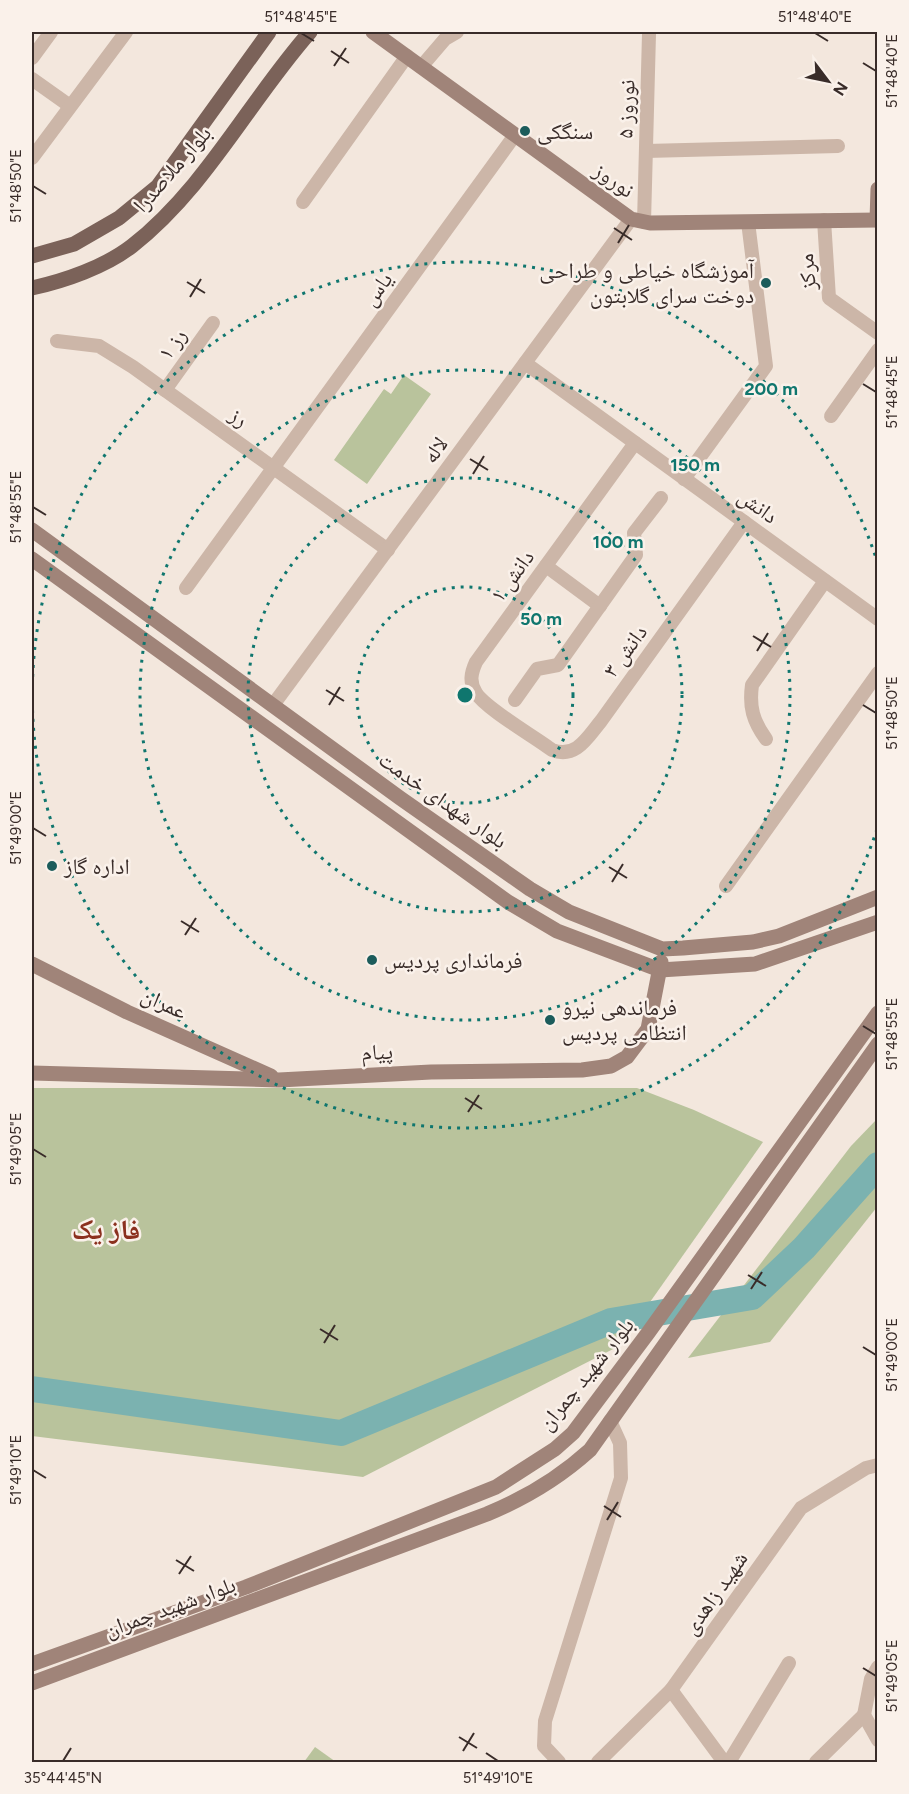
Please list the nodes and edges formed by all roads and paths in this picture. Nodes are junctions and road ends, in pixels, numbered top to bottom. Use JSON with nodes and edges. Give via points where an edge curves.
{"nodes":[{"id":1,"x":51,"y":32,"type":"edge"},
{"id":2,"x":126,"y":32,"type":"edge"},
{"id":3,"x":269,"y":32,"type":"edge"},
{"id":4,"x":310,"y":32,"type":"edge"},
{"id":5,"x":373,"y":32,"type":"edge"},
{"id":6,"x":457,"y":32,"type":"edge"},
{"id":7,"x":649,"y":34,"type":"dead end"},
{"id":8,"x":407,"y":56,"type":"junction"},
{"id":9,"x":32,"y":58,"type":"edge"},
{"id":10,"x":421,"y":66,"type":"junction"},
{"id":11,"x":32,"y":79,"type":"edge"},
{"id":12,"x":70,"y":106,"type":"junction"},
{"id":13,"x":514,"y":135,"type":"junction"},
{"id":14,"x":838,"y":146,"type":"dead end"},
{"id":15,"x":646,"y":151,"type":"junction"},
{"id":16,"x":32,"y":158,"type":"edge"},
{"id":17,"x":878,"y":189,"type":"edge"},
{"id":18,"x":303,"y":202,"type":"dead end"},
{"id":19,"x":637,"y":220,"type":"junction"},
{"id":20,"x":824,"y":220,"type":"junction"},
{"id":21,"x":877,"y":220,"type":"edge"},
{"id":22,"x":748,"y":222,"type":"junction"},
{"id":23,"x":32,"y":256,"type":"edge"},
{"id":24,"x":32,"y":288,"type":"edge"},
{"id":25,"x":213,"y":323,"type":"dead end"},
{"id":26,"x":878,"y":333,"type":"edge"},
{"id":27,"x":57,"y":341,"type":"dead end"},
{"id":28,"x":878,"y":350,"type":"edge"},
{"id":29,"x":525,"y":363,"type":"junction"},
{"id":30,"x":165,"y":390,"type":"junction"},
{"id":31,"x":831,"y":416,"type":"dead end"},
{"id":32,"x":635,"y":443,"type":"junction"},
{"id":33,"x":274,"y":468,"type":"junction"},
{"id":34,"x":684,"y":479,"type":"junction"},
{"id":35,"x":661,"y":498,"type":"dead end"},
{"id":36,"x":744,"y":522,"type":"junction"},
{"id":37,"x":32,"y":530,"type":"edge"},
{"id":38,"x":388,"y":550,"type":"junction"},
{"id":39,"x":32,"y":558,"type":"edge"},
{"id":40,"x":546,"y":566,"type":"junction"},
{"id":41,"x":825,"y":581,"type":"junction"},
{"id":42,"x":186,"y":588,"type":"dead end"},
{"id":43,"x":600,"y":606,"type":"junction"},
{"id":44,"x":878,"y":619,"type":"edge"},
{"id":45,"x":878,"y":673,"type":"edge"},
{"id":46,"x":515,"y":700,"type":"dead end"},
{"id":47,"x":273,"y":705,"type":"junction"},
{"id":48,"x":520,"y":727,"type":"joint"},
{"id":49,"x":766,"y":739,"type":"dead end"},
{"id":50,"x":726,"y":886,"type":"dead end"},
{"id":51,"x":878,"y":897,"type":"edge"},
{"id":52,"x":877,"y":922,"type":"edge"},
{"id":53,"x":663,"y":949,"type":"junction"},
{"id":54,"x":32,"y":964,"type":"edge"},
{"id":55,"x":660,"y":970,"type":"junction"},
{"id":56,"x":878,"y":1013,"type":"edge"},
{"id":57,"x":878,"y":1044,"type":"edge"},
{"id":58,"x":32,"y":1073,"type":"edge"},
{"id":59,"x":279,"y":1080,"type":"junction"},
{"id":60,"x":591,"y":1408,"type":"junction"},
{"id":61,"x":610,"y":1420,"type":"junction"},
{"id":62,"x":878,"y":1465,"type":"edge"},
{"id":63,"x":789,"y":1663,"type":"dead end"},
{"id":64,"x":32,"y":1664,"type":"edge"},
{"id":65,"x":878,"y":1667,"type":"edge"},
{"id":66,"x":32,"y":1683,"type":"edge"},
{"id":67,"x":671,"y":1690,"type":"junction"},
{"id":68,"x":864,"y":1715,"type":"junction"},
{"id":69,"x":878,"y":1740,"type":"edge"},
{"id":70,"x":559,"y":1762,"type":"edge"},
{"id":71,"x":598,"y":1762,"type":"edge"},
{"id":72,"x":726,"y":1762,"type":"edge"},
{"id":73,"x":816,"y":1762,"type":"edge"}],
"edges":[{"from":1,"to":9,"type":"street"},
{"from":2,"to":12,"type":"street"},
{"from":3,"to":23,"type":"main road","name":"بلوار ملاصدرا","via":[[158,186],[119,218],[74,244]]},
{"from":4,"to":24,"type":"main road","name":"بلوار ملاصدرا","via":[[173,209],[131,247],[87,270]]},
{"from":5,"to":8,"type":"main road","name":"نوروز"},
{"from":6,"to":10,"type":"street","via":[[445,39]]},
{"from":7,"to":15,"type":"street","name":"نوروز ۵"},
{"from":8,"to":10,"type":"main road","name":"نوروز"},
{"from":8,"to":18,"type":"street"},
{"from":10,"to":13,"type":"main road","name":"نوروز"},
{"from":11,"to":12,"type":"street"},
{"from":12,"to":16,"type":"street"},
{"from":13,"to":19,"type":"main road","name":"نوروز"},
{"from":13,"to":33,"type":"street","name":"یاس"},
{"from":14,"to":15,"type":"street"},
{"from":15,"to":19,"type":"street","name":"نوروز ۵"},
{"from":17,"to":21,"type":"main road"},
{"from":19,"to":22,"type":"main road","name":"نوروز"},
{"from":19,"to":29,"type":"street","name":"لاله"},
{"from":20,"to":21,"type":"main road","name":"نوروز"},
{"from":20,"to":22,"type":"main road","name":"نوروز"},
{"from":20,"to":26,"type":"street","name":"مرکز","via":[[829,298]]},
{"from":22,"to":34,"type":"street","via":[[766,366]]},
{"from":25,"to":30,"type":"street","name":"رز ۱"},
{"from":27,"to":30,"type":"street","name":"رز","via":[[99,346]]},
{"from":28,"to":31,"type":"street"},
{"from":29,"to":32,"type":"street","name":"دانش"},
{"from":29,"to":38,"type":"street","name":"لاله"},
{"from":30,"to":33,"type":"street","name":"رز"},
{"from":32,"to":34,"type":"street","name":"دانش"},
{"from":32,"to":40,"type":"street","name":"دانش ۱"},
{"from":33,"to":38,"type":"street","name":"رز"},
{"from":33,"to":42,"type":"street","name":"یاس"},
{"from":34,"to":36,"type":"street","name":"دانش"},
{"from":35,"to":43,"type":"street","via":[[634,533],[636,555]]},
{"from":36,"to":41,"type":"street","name":"دانش"},
{"from":36,"to":48,"type":"street","name":"دانش ۳","via":[[583,743],[563,754]]},
{"from":37,"to":47,"type":"main road","name":"بلوار شهدای خدمت"},
{"from":38,"to":47,"type":"street","name":"لاله"},
{"from":39,"to":55,"type":"main road","name":"بلوار شهدای خدمت","via":[[508,902],[557,931]]},
{"from":40,"to":43,"type":"street"},
{"from":40,"to":48,"type":"street","name":"دانش ۱","via":[[471,673],[476,694]]},
{"from":41,"to":44,"type":"street","name":"دانش"},
{"from":41,"to":49,"type":"street","via":[[752,685],[749,703],[756,725]]},
{"from":43,"to":46,"type":"street","via":[[558,665],[537,669]]},
{"from":45,"to":50,"type":"street"},
{"from":47,"to":53,"type":"main road","name":"بلوار شهدای خدمت","via":[[530,889],[569,912]]},
{"from":51,"to":53,"type":"main road","name":"بلوار شهدای خدمت","via":[[818,923],[753,942]]},
{"from":52,"to":55,"type":"main road","name":"بلوار شهدای خدمت","via":[[755,964]]},
{"from":53,"to":55,"type":"main road","name":"پیام"},
{"from":54,"to":59,"type":"main road","name":"عمران","via":[[127,1012]]},
{"from":55,"to":59,"type":"main road","name":"پیام","via":[[648,1029],[627,1057],[610,1066]]},
{"from":56,"to":60,"type":"main road","name":"بلوار شهید چمران"},
{"from":57,"to":61,"type":"main road","name":"بلوار شهید چمران"},
{"from":58,"to":59,"type":"main road","name":"پیام"},
{"from":60,"to":61,"type":"main road"},
{"from":60,"to":64,"type":"main road","name":"بلوار شهید چمران","via":[[555,1449],[496,1487],[246,1587]]},
{"from":61,"to":66,"type":"main road","name":"بلوار شهید چمران","via":[[590,1450],[566,1472],[515,1502]]},
{"from":61,"to":70,"type":"street","via":[[620,1443],[621,1478],[545,1721],[544,1746]]},
{"from":62,"to":67,"type":"street","name":"شهید زاهدی","via":[[866,1468],[801,1508]]},
{"from":63,"to":72,"type":"street"},
{"from":65,"to":68,"type":"street","via":[[871,1679]]},
{"from":67,"to":71,"type":"street","name":"شهید زاهدی"},
{"from":67,"to":72,"type":"street"},
{"from":68,"to":69,"type":"street"},
{"from":68,"to":73,"type":"street"}]}
